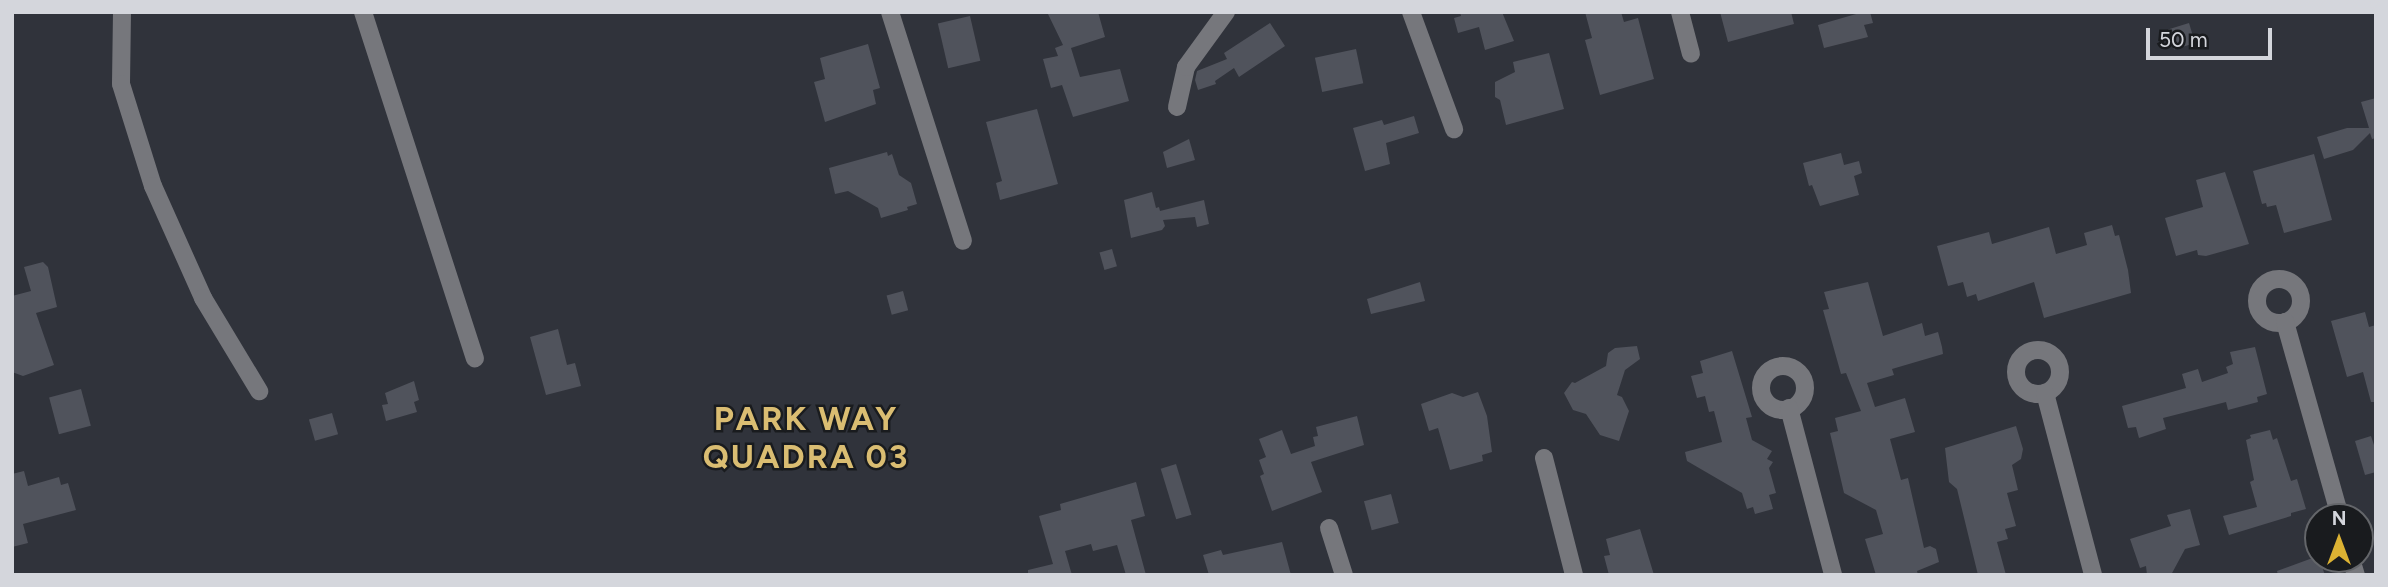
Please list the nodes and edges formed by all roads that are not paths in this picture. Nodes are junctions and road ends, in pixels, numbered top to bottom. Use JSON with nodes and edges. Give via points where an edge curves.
{"nodes":[{"id":1,"x":122,"y":12,"type":"edge"},
{"id":2,"x":363,"y":12,"type":"edge"},
{"id":3,"x":890,"y":12,"type":"edge"},
{"id":4,"x":1226,"y":12,"type":"edge"},
{"id":5,"x":1411,"y":12,"type":"edge"},
{"id":6,"x":1680,"y":12,"type":"edge"},
{"id":7,"x":1691,"y":54,"type":"dead end"},
{"id":8,"x":1177,"y":107,"type":"dead end"},
{"id":9,"x":1454,"y":129,"type":"dead end"},
{"id":10,"x":963,"y":241,"type":"dead end"},
{"id":11,"x":2286,"y":322,"type":"dead end"},
{"id":12,"x":475,"y":358,"type":"dead end"},
{"id":13,"x":259,"y":391,"type":"dead end"},
{"id":14,"x":2045,"y":393,"type":"dead end"},
{"id":15,"x":1789,"y":408,"type":"dead end"},
{"id":16,"x":1544,"y":458,"type":"dead end"},
{"id":17,"x":2336,"y":503,"type":"edge"},
{"id":18,"x":1329,"y":528,"type":"dead end"},
{"id":19,"x":1345,"y":575,"type":"edge"},
{"id":20,"x":1574,"y":575,"type":"edge"},
{"id":21,"x":1833,"y":575,"type":"edge"},
{"id":22,"x":2093,"y":575,"type":"edge"}],
"edges":[{"from":1,"to":13,"type":"street","via":[[121,84],[153,186],[203,298]]},
{"from":2,"to":12,"type":"street"},
{"from":3,"to":10,"type":"street"},
{"from":4,"to":8,"type":"street","via":[[1186,67]]},
{"from":5,"to":9,"type":"street"},
{"from":6,"to":7,"type":"street"},
{"from":11,"to":17,"type":"street"},
{"from":14,"to":22,"type":"street"},
{"from":15,"to":21,"type":"street"},
{"from":16,"to":20,"type":"street"},
{"from":18,"to":19,"type":"street"}]}
